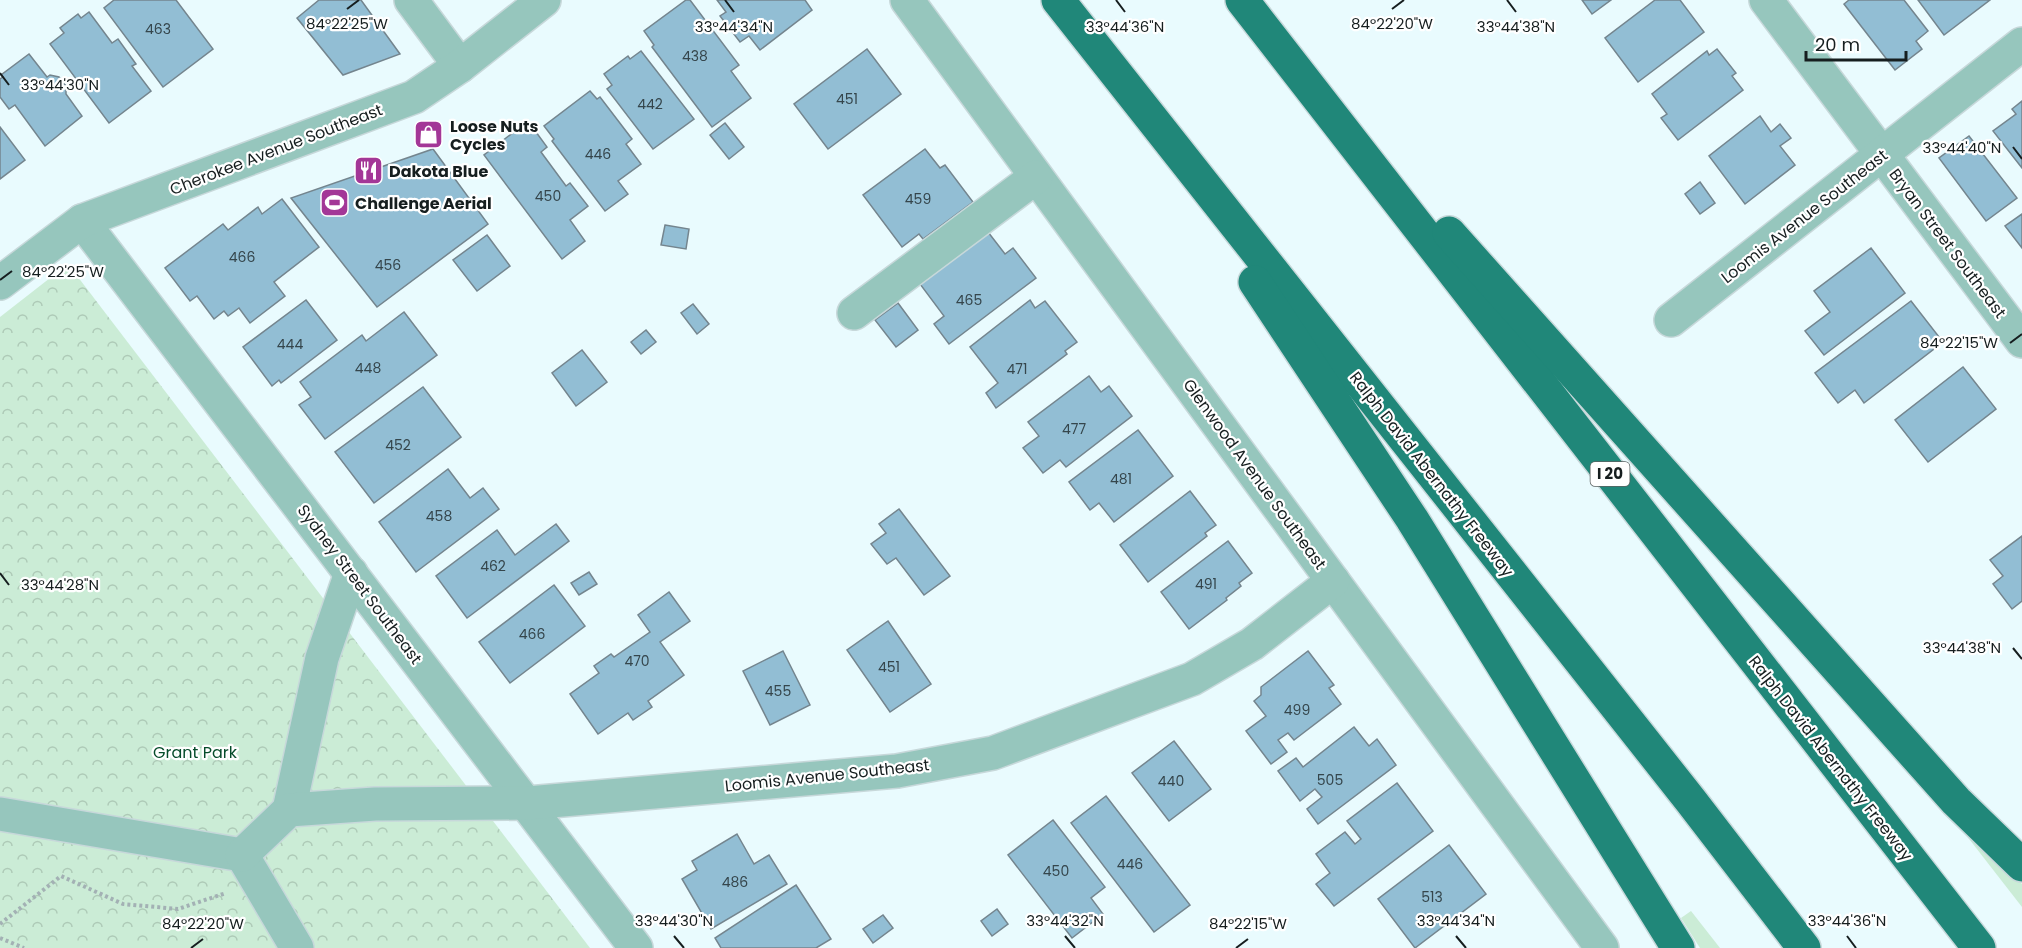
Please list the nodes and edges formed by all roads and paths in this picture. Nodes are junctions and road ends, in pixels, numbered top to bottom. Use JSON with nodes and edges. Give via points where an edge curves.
{"nodes":[{"id":1,"x":411,"y":0,"type":"edge"},
{"id":2,"x":544,"y":0,"type":"edge"},
{"id":3,"x":907,"y":0,"type":"edge"},
{"id":4,"x":1058,"y":0,"type":"edge"},
{"id":5,"x":1242,"y":0,"type":"edge"},
{"id":6,"x":1766,"y":0,"type":"edge"},
{"id":7,"x":2022,"y":44,"type":"edge"},
{"id":8,"x":460,"y":66,"type":"junction"},
{"id":9,"x":1131,"y":95,"type":"junction"},
{"id":10,"x":1882,"y":155,"type":"junction"},
{"id":11,"x":1036,"y":177,"type":"junction"},
{"id":12,"x":82,"y":221,"type":"junction"},
{"id":13,"x":0,"y":283,"type":"edge"},
{"id":14,"x":854,"y":313,"type":"dead end"},
{"id":15,"x":1671,"y":320,"type":"dead end"},
{"id":16,"x":2022,"y":341,"type":"edge"},
{"id":17,"x":351,"y":573,"type":"junction"},
{"id":18,"x":1333,"y":581,"type":"junction"},
{"id":19,"x":528,"y":803,"type":"junction"},
{"id":20,"x":290,"y":810,"type":"junction"},
{"id":21,"x":0,"y":814,"type":"edge"},
{"id":22,"x":242,"y":855,"type":"junction"},
{"id":23,"x":2022,"y":864,"type":"edge"},
{"id":24,"x":259,"y":883,"type":"junction"},
{"id":25,"x":0,"y":924,"type":"edge"},
{"id":26,"x":0,"y":938,"type":"edge"},
{"id":27,"x":24,"y":948,"type":"edge"},
{"id":28,"x":297,"y":948,"type":"edge"},
{"id":29,"x":636,"y":948,"type":"edge"},
{"id":30,"x":1602,"y":948,"type":"edge"},
{"id":31,"x":1678,"y":948,"type":"edge"},
{"id":32,"x":1804,"y":948,"type":"edge"},
{"id":33,"x":1979,"y":948,"type":"edge"}],
"edges":[{"from":1,"to":8,"type":"street"},
{"from":2,"to":8,"type":"street","name":"Cherokee Avenue Southeast"},
{"from":3,"to":11,"type":"street","name":"Glenwood Avenue Southeast"},
{"from":4,"to":9,"type":"highway","name":"Ralph David Abernathy Freeway"},
{"from":5,"to":23,"type":"highway","via":[[1956,801]]},
{"from":5,"to":33,"type":"highway","name":"Ralph David Abernathy Freeway","number":"I 20"},
{"from":6,"to":10,"type":"street","name":"Bryan Street Southeast"},
{"from":7,"to":10,"type":"street","name":"Loomis Avenue Southeast"},
{"from":8,"to":12,"type":"street","name":"Cherokee Avenue Southeast","via":[[414,97]]},
{"from":9,"to":31,"type":"highway","via":[[1412,519]]},
{"from":9,"to":32,"type":"highway","name":"Ralph David Abernathy Freeway"},
{"from":10,"to":15,"type":"street","name":"Loomis Avenue Southeast"},
{"from":10,"to":16,"type":"street","name":"Bryan Street Southeast"},
{"from":11,"to":14,"type":"street"},
{"from":11,"to":18,"type":"street","name":"Glenwood Avenue Southeast"},
{"from":12,"to":13,"type":"street","name":"Cherokee Avenue Southeast"},
{"from":12,"to":17,"type":"street","name":"Sydney Street Southeast"},
{"from":17,"to":19,"type":"street","name":"Sydney Street Southeast"},
{"from":17,"to":20,"type":"street","via":[[322,658]]},
{"from":18,"to":19,"type":"street","name":"Loomis Avenue Southeast","via":[[1252,644],[1192,679],[993,753],[897,771]]},
{"from":18,"to":30,"type":"street","name":"Glenwood Avenue Southeast"},
{"from":19,"to":20,"type":"street","name":"Loomis Avenue Southeast","via":[[375,804]]},
{"from":19,"to":29,"type":"street","name":"Sydney Street Southeast"},
{"from":20,"to":22,"type":"street"},
{"from":21,"to":22,"type":"street"},
{"from":22,"to":24,"type":"street"},
{"from":24,"to":25,"type":"path","via":[[178,909],[123,904],[61,876]]},
{"from":24,"to":28,"type":"street"},
{"from":26,"to":27,"type":"path"}]}
